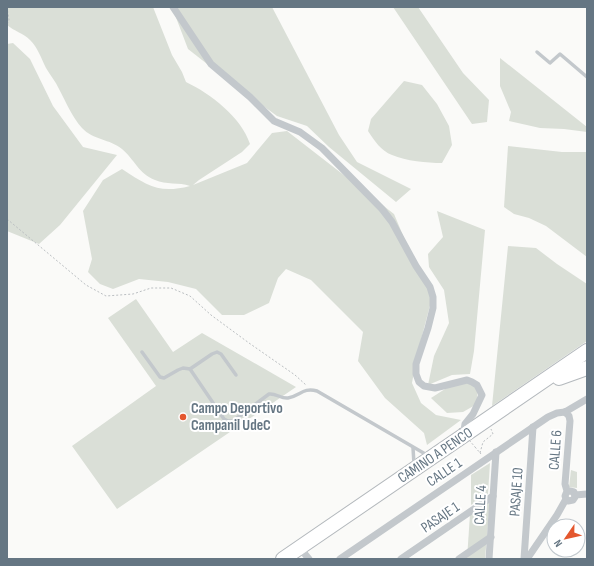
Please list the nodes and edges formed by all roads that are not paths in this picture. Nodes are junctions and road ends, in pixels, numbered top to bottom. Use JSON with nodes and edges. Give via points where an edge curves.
{"nodes":[{"id":1,"x":172,"y":7,"type":"edge"},
{"id":2,"x":537,"y":52,"type":"dead end"},
{"id":3,"x":587,"y":77,"type":"edge"},
{"id":4,"x":587,"y":351,"type":"edge"},
{"id":5,"x":142,"y":352,"type":"dead end"},
{"id":6,"x":587,"y":359,"type":"edge"},
{"id":7,"x":587,"y":368,"type":"edge"},
{"id":8,"x":190,"y":369,"type":"junction"},
{"id":9,"x":236,"y":374,"type":"dead end"},
{"id":10,"x":559,"y":378,"type":"junction"},
{"id":11,"x":587,"y":399,"type":"edge"},
{"id":12,"x":565,"y":412,"type":"junction"},
{"id":13,"x":533,"y":427,"type":"junction"},
{"id":14,"x":461,"y":432,"type":"junction"},
{"id":15,"x":414,"y":448,"type":"junction"},
{"id":16,"x":496,"y":452,"type":"junction"},
{"id":17,"x":431,"y":458,"type":"junction"},
{"id":18,"x":415,"y":469,"type":"junction"},
{"id":19,"x":567,"y":491,"type":"junction"},
{"id":20,"x":587,"y":494,"type":"edge"},
{"id":21,"x":575,"y":495,"type":"junction"},
{"id":22,"x":493,"y":496,"type":"junction"},
{"id":23,"x":566,"y":499,"type":"junction"},
{"id":24,"x":491,"y":537,"type":"junction"},
{"id":25,"x":303,"y":557,"type":"edge"},
{"id":26,"x":283,"y":559,"type":"edge"},
{"id":27,"x":340,"y":559,"type":"edge"},
{"id":28,"x":401,"y":559,"type":"edge"},
{"id":29,"x":459,"y":559,"type":"edge"},
{"id":30,"x":489,"y":559,"type":"edge"},
{"id":31,"x":526,"y":559,"type":"edge"}],
"edges":[{"from":1,"to":14,"type":"street","via":[[211,64],[274,120],[300,132],[322,148],[392,222],[430,287],[433,297],[430,320],[416,364],[418,379],[424,386],[431,388],[467,380],[475,383],[482,393],[473,414]]},
{"from":2,"to":3,"type":"lane","via":[[550,63],[560,54]]},
{"from":4,"to":14,"type":"highway","name":"CAMINO A PENCO"},
{"from":5,"to":8,"type":"lane","via":[[160,377],[164,378],[183,368]]},
{"from":6,"to":10,"type":"highway","name":"CAMINO A PENCO"},
{"from":7,"to":10,"type":"highway"},
{"from":8,"to":9,"type":"lane","via":[[216,352],[221,354]]},
{"from":8,"to":15,"type":"lane","via":[[224,419],[228,421],[234,421],[270,394],[286,398],[311,390],[317,391]]},
{"from":10,"to":25,"type":"highway","name":"CAMINO A PENCO"},
{"from":11,"to":12,"type":"street","name":"CALLE 1"},
{"from":12,"to":13,"type":"street","name":"CALLE 1","via":[[551,415]]},
{"from":12,"to":19,"type":"street","name":"CALLE 6","via":[[570,421]]},
{"from":13,"to":16,"type":"street","name":"CALLE 1"},
{"from":13,"to":31,"type":"street","name":"PASAJE 10"},
{"from":14,"to":17,"type":"highway","name":"CAMINO A PENCO"},
{"from":15,"to":17,"type":"lane"},
{"from":15,"to":18,"type":"lane"},
{"from":16,"to":22,"type":"street","name":"CALLE 4"},
{"from":16,"to":27,"type":"street","name":"CALLE 1"},
{"from":17,"to":18,"type":"highway","name":"CAMINO A PENCO"},
{"from":18,"to":26,"type":"highway","name":"CAMINO A PENCO"},
{"from":19,"to":21,"type":"street","name":"CALLE 6","via":[[572,491]]},
{"from":19,"to":23,"type":"street","name":"CALLE 6"},
{"from":20,"to":21,"type":"street"},
{"from":21,"to":23,"type":"street","via":[[572,501]]},
{"from":22,"to":24,"type":"street","name":"CALLE 4"},
{"from":22,"to":28,"type":"street","name":"PASAJE 1"},
{"from":23,"to":31,"type":"street"},
{"from":24,"to":29,"type":"street"},
{"from":24,"to":30,"type":"street","name":"CALLE 4"}]}
